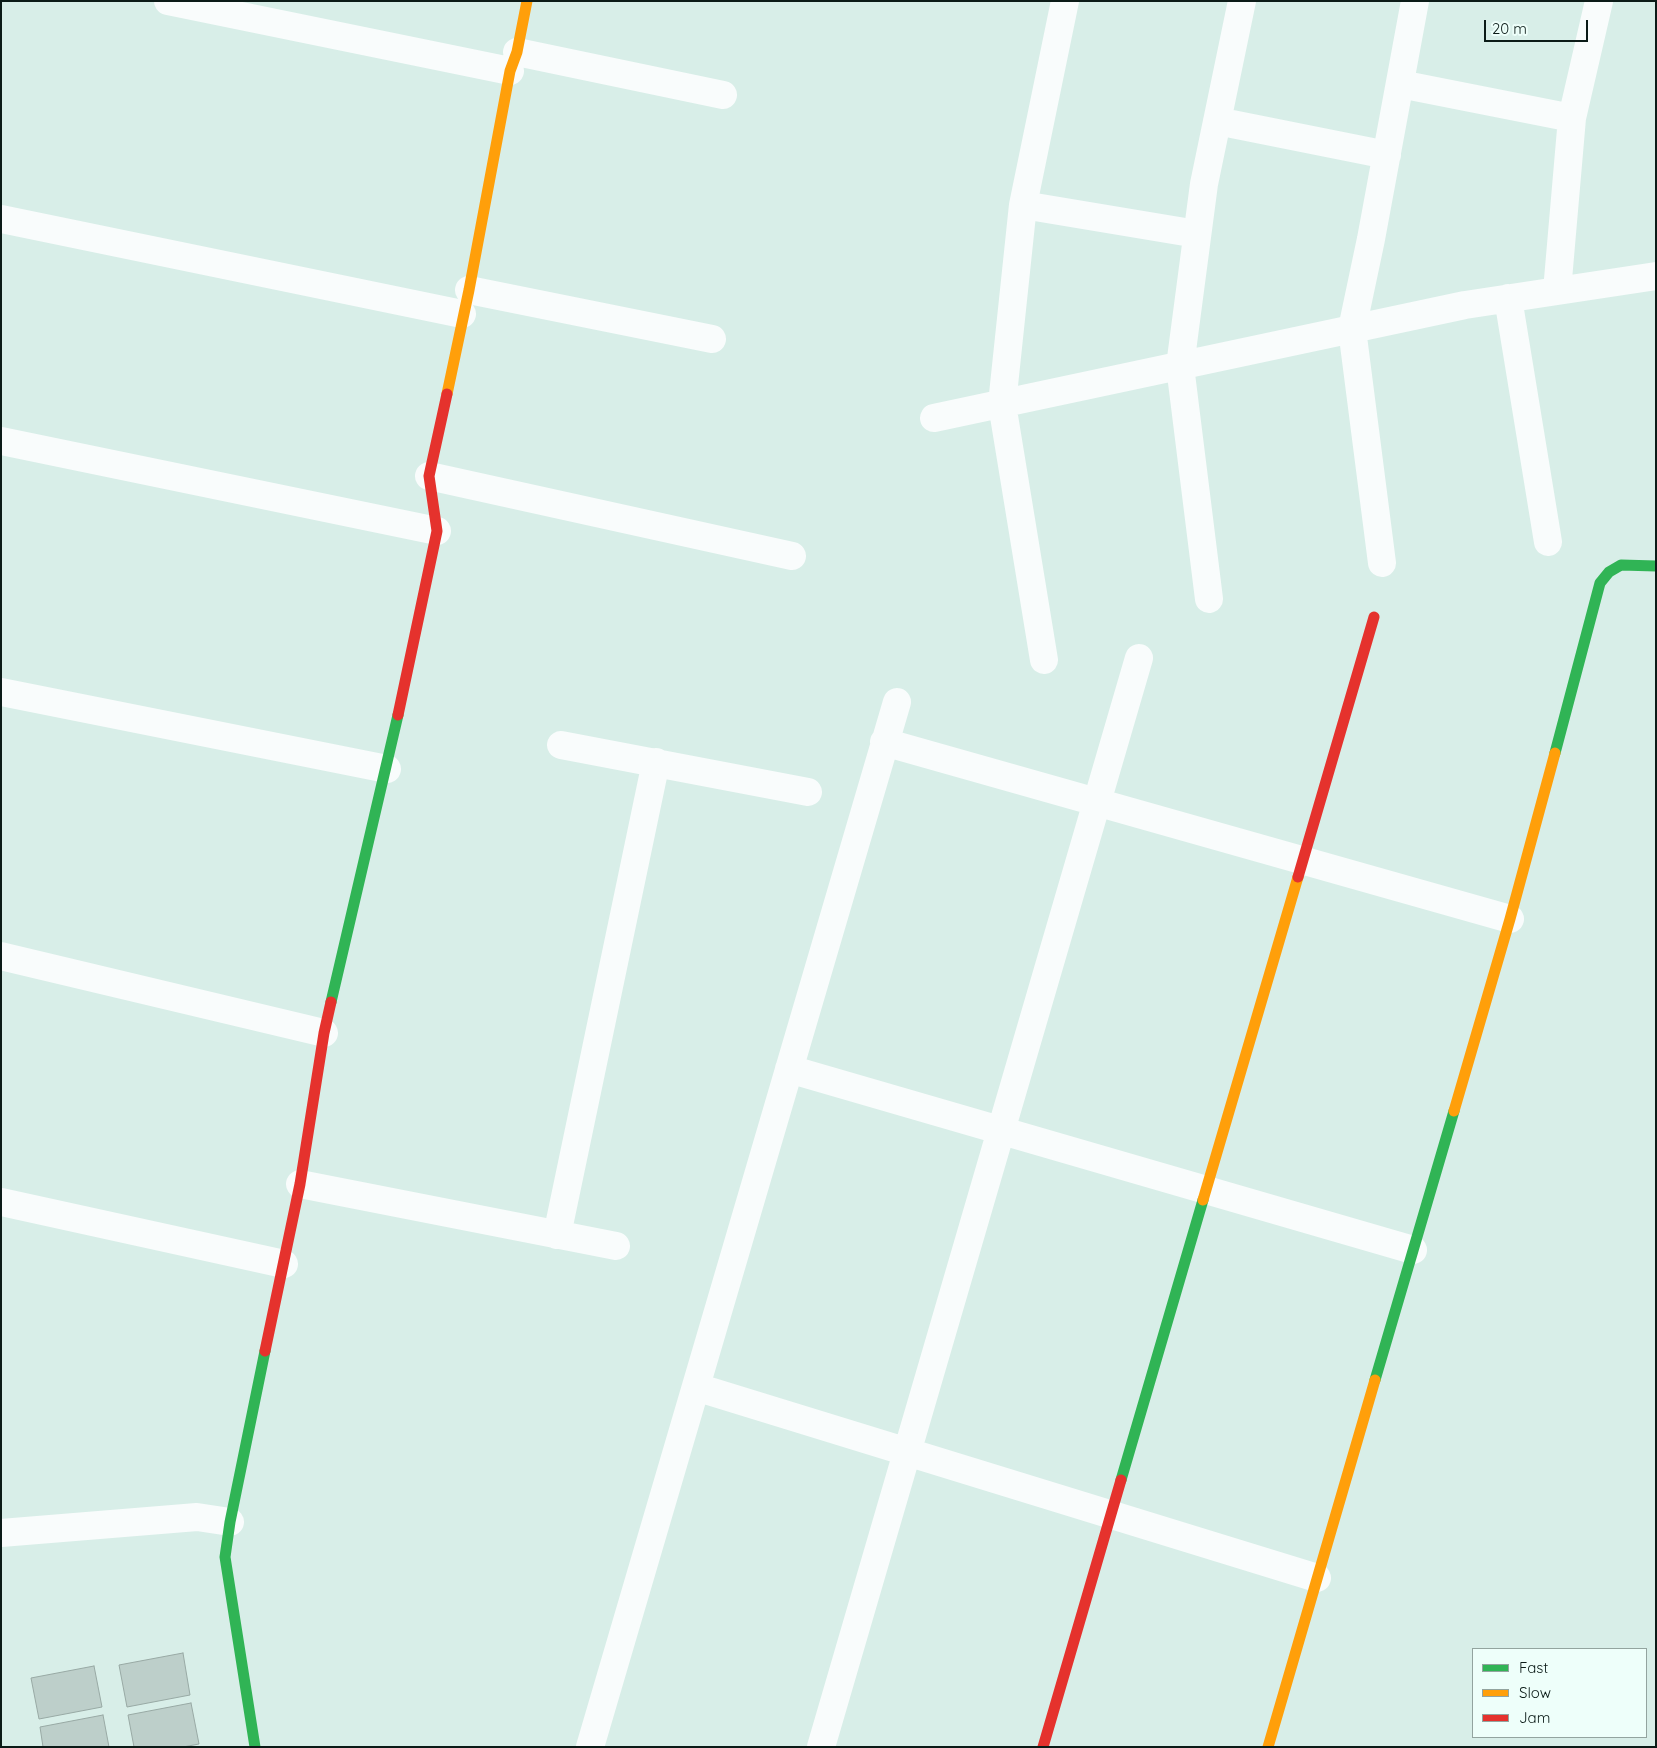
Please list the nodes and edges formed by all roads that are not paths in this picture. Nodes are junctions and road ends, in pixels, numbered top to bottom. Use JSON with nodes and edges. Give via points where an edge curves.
{"nodes":[{"id":1,"x":168,"y":1,"type":"edge"},
{"id":2,"x":527,"y":1,"type":"edge"},
{"id":3,"x":1065,"y":1,"type":"edge"},
{"id":4,"x":1242,"y":1,"type":"edge"},
{"id":5,"x":1415,"y":1,"type":"edge"},
{"id":6,"x":1599,"y":1,"type":"edge"},
{"id":7,"x":513,"y":62,"type":"junction"},
{"id":8,"x":1400,"y":84,"type":"junction"},
{"id":9,"x":723,"y":95,"type":"dead end"},
{"id":10,"x":1572,"y":118,"type":"junction"},
{"id":11,"x":1217,"y":120,"type":"junction"},
{"id":12,"x":1387,"y":155,"type":"junction"},
{"id":13,"x":1023,"y":205,"type":"junction"},
{"id":14,"x":1,"y":220,"type":"edge"},
{"id":15,"x":1197,"y":234,"type":"junction"},
{"id":16,"x":1656,"y":276,"type":"edge"},
{"id":17,"x":1557,"y":291,"type":"junction"},
{"id":18,"x":1508,"y":298,"type":"junction"},
{"id":19,"x":466,"y":302,"type":"junction"},
{"id":20,"x":1352,"y":329,"type":"junction"},
{"id":21,"x":712,"y":339,"type":"dead end"},
{"id":22,"x":1180,"y":366,"type":"junction"},
{"id":23,"x":1002,"y":404,"type":"junction"},
{"id":24,"x":934,"y":418,"type":"dead end"},
{"id":25,"x":1,"y":441,"type":"edge"},
{"id":26,"x":429,"y":476,"type":"junction"},
{"id":27,"x":437,"y":531,"type":"junction"},
{"id":28,"x":1548,"y":542,"type":"dead end"},
{"id":29,"x":792,"y":556,"type":"dead end"},
{"id":30,"x":1382,"y":563,"type":"dead end"},
{"id":31,"x":1656,"y":566,"type":"edge"},
{"id":32,"x":1209,"y":599,"type":"dead end"},
{"id":33,"x":1374,"y":617,"type":"dead end"},
{"id":34,"x":1139,"y":658,"type":"dead end"},
{"id":35,"x":1044,"y":660,"type":"dead end"},
{"id":36,"x":1,"y":692,"type":"edge"},
{"id":37,"x":897,"y":702,"type":"dead end"},
{"id":38,"x":884,"y":742,"type":"junction"},
{"id":39,"x":561,"y":744,"type":"dead end"},
{"id":40,"x":656,"y":762,"type":"junction"},
{"id":41,"x":387,"y":769,"type":"junction"},
{"id":42,"x":808,"y":792,"type":"dead end"},
{"id":43,"x":1097,"y":802,"type":"junction"},
{"id":44,"x":1303,"y":860,"type":"junction"},
{"id":45,"x":1510,"y":919,"type":"junction"},
{"id":46,"x":1,"y":956,"type":"edge"},
{"id":47,"x":324,"y":1033,"type":"junction"},
{"id":48,"x":789,"y":1069,"type":"junction"},
{"id":49,"x":1001,"y":1130,"type":"junction"},
{"id":50,"x":300,"y":1184,"type":"junction"},
{"id":51,"x":1206,"y":1190,"type":"junction"},
{"id":52,"x":1,"y":1202,"type":"edge"},
{"id":53,"x":557,"y":1234,"type":"junction"},
{"id":54,"x":616,"y":1246,"type":"dead end"},
{"id":55,"x":1413,"y":1250,"type":"junction"},
{"id":56,"x":284,"y":1264,"type":"junction"},
{"id":57,"x":696,"y":1387,"type":"junction"},
{"id":58,"x":907,"y":1452,"type":"junction"},
{"id":59,"x":1111,"y":1514,"type":"junction"},
{"id":60,"x":230,"y":1522,"type":"junction"},
{"id":61,"x":1,"y":1533,"type":"edge"},
{"id":62,"x":1317,"y":1578,"type":"junction"},
{"id":63,"x":255,"y":1747,"type":"edge"},
{"id":64,"x":590,"y":1747,"type":"edge"},
{"id":65,"x":820,"y":1747,"type":"edge"},
{"id":66,"x":1043,"y":1747,"type":"edge"},
{"id":67,"x":1268,"y":1747,"type":"edge"}],
"edges":[{"from":1,"to":7,"type":"street"},
{"from":2,"to":7,"type":"street"},
{"from":3,"to":13,"type":"street"},
{"from":4,"to":11,"type":"street"},
{"from":5,"to":8,"type":"street"},
{"from":6,"to":10,"type":"street"},
{"from":7,"to":9,"type":"street"},
{"from":7,"to":19,"type":"street"},
{"from":8,"to":10,"type":"street"},
{"from":8,"to":12,"type":"street"},
{"from":10,"to":17,"type":"street"},
{"from":11,"to":12,"type":"street"},
{"from":11,"to":15,"type":"street"},
{"from":12,"to":20,"type":"street"},
{"from":13,"to":15,"type":"street"},
{"from":13,"to":23,"type":"street"},
{"from":14,"to":19,"type":"street"},
{"from":15,"to":22,"type":"street"},
{"from":16,"to":17,"type":"street"},
{"from":17,"to":18,"type":"street"},
{"from":18,"to":20,"type":"street"},
{"from":18,"to":28,"type":"street"},
{"from":19,"to":21,"type":"street"},
{"from":19,"to":26,"type":"street"},
{"from":20,"to":22,"type":"street"},
{"from":20,"to":30,"type":"street"},
{"from":22,"to":23,"type":"street"},
{"from":22,"to":32,"type":"street"},
{"from":23,"to":24,"type":"street"},
{"from":23,"to":35,"type":"street"},
{"from":25,"to":27,"type":"street"},
{"from":26,"to":27,"type":"street"},
{"from":26,"to":29,"type":"street"},
{"from":27,"to":41,"type":"street"},
{"from":31,"to":45,"type":"street","via":[[1621,565],[1600,583]]},
{"from":33,"to":44,"type":"street"},
{"from":34,"to":43,"type":"street"},
{"from":36,"to":41,"type":"street"},
{"from":37,"to":38,"type":"street"},
{"from":38,"to":43,"type":"street"},
{"from":38,"to":48,"type":"street"},
{"from":39,"to":40,"type":"street"},
{"from":40,"to":42,"type":"street"},
{"from":40,"to":53,"type":"street"},
{"from":41,"to":47,"type":"street"},
{"from":43,"to":44,"type":"street"},
{"from":43,"to":49,"type":"street"},
{"from":44,"to":45,"type":"street"},
{"from":44,"to":51,"type":"street"},
{"from":45,"to":55,"type":"street"},
{"from":46,"to":47,"type":"street"},
{"from":47,"to":50,"type":"street"},
{"from":48,"to":49,"type":"street"},
{"from":48,"to":57,"type":"street"},
{"from":49,"to":51,"type":"street"},
{"from":49,"to":58,"type":"street"},
{"from":50,"to":53,"type":"street"},
{"from":50,"to":56,"type":"street"},
{"from":51,"to":55,"type":"street"},
{"from":51,"to":59,"type":"street"},
{"from":52,"to":56,"type":"street"},
{"from":53,"to":54,"type":"street"},
{"from":55,"to":62,"type":"street"},
{"from":56,"to":60,"type":"street"},
{"from":57,"to":58,"type":"street"},
{"from":57,"to":64,"type":"street"},
{"from":58,"to":59,"type":"street"},
{"from":58,"to":65,"type":"street"},
{"from":59,"to":62,"type":"street"},
{"from":59,"to":66,"type":"street"},
{"from":60,"to":61,"type":"street","via":[[197,1517]]},
{"from":60,"to":63,"type":"street","via":[[225,1557]]},
{"from":62,"to":67,"type":"street"}]}
